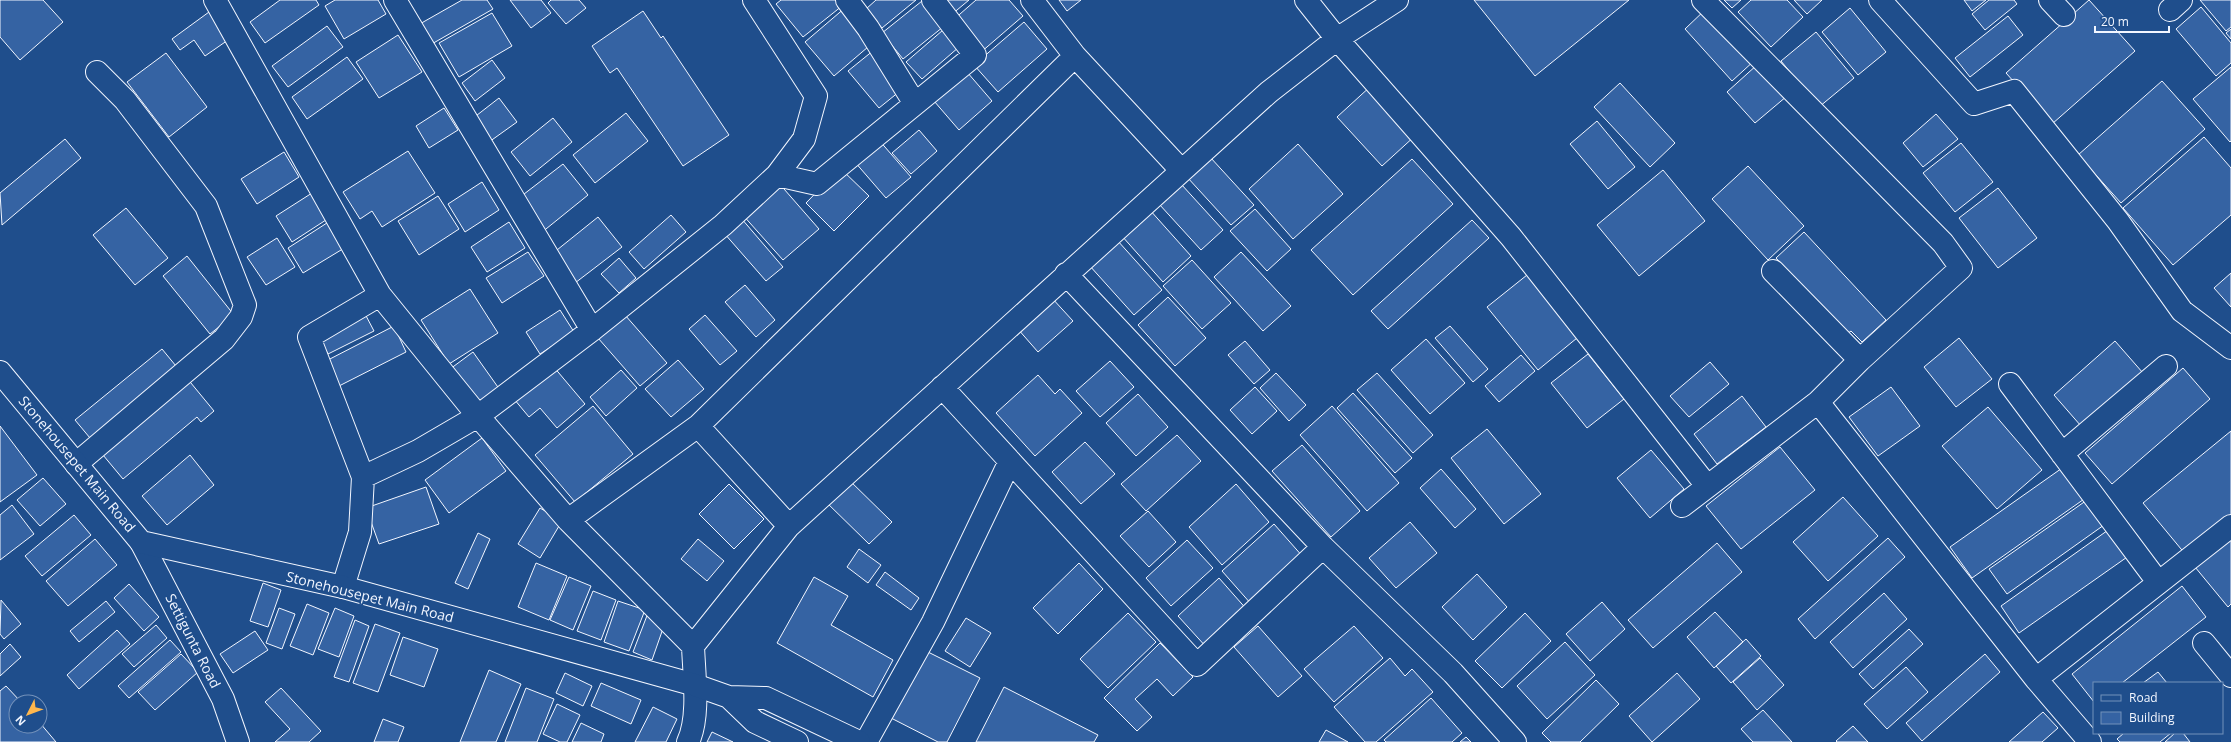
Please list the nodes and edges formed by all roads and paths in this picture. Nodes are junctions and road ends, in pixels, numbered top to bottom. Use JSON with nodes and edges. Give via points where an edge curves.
{"nodes":[{"id":1,"x":216,"y":0,"type":"edge"},
{"id":2,"x":395,"y":0,"type":"edge"},
{"id":3,"x":754,"y":0,"type":"edge"},
{"id":4,"x":847,"y":0,"type":"edge"},
{"id":5,"x":933,"y":0,"type":"edge"},
{"id":6,"x":1032,"y":0,"type":"edge"},
{"id":7,"x":1306,"y":0,"type":"edge"},
{"id":8,"x":1396,"y":0,"type":"edge"},
{"id":9,"x":1704,"y":0,"type":"edge"},
{"id":10,"x":1880,"y":0,"type":"edge"},
{"id":11,"x":1337,"y":38,"type":"junction"},
{"id":12,"x":1075,"y":56,"type":"junction"},
{"id":13,"x":97,"y":72,"type":"dead end"},
{"id":14,"x":915,"y":104,"type":"junction"},
{"id":15,"x":1181,"y":170,"type":"junction"},
{"id":16,"x":777,"y":175,"type":"junction"},
{"id":17,"x":1773,"y":271,"type":"dead end"},
{"id":18,"x":1066,"y":274,"type":"junction"},
{"id":19,"x":380,"y":295,"type":"junction"},
{"id":20,"x":592,"y":330,"type":"junction"},
{"id":21,"x":2231,"y":348,"type":"edge"},
{"id":22,"x":1860,"y":360,"type":"junction"},
{"id":23,"x":2166,"y":366,"type":"dead end"},
{"id":24,"x":0,"y":372,"type":"edge"},
{"id":25,"x":2010,"y":384,"type":"dead end"},
{"id":26,"x":942,"y":387,"type":"junction"},
{"id":27,"x":1818,"y":402,"type":"junction"},
{"id":28,"x":478,"y":416,"type":"junction"},
{"id":29,"x":698,"y":426,"type":"junction"},
{"id":30,"x":2062,"y":454,"type":"junction"},
{"id":31,"x":1010,"y":461,"type":"junction"},
{"id":32,"x":76,"y":464,"type":"junction"},
{"id":33,"x":363,"y":477,"type":"junction"},
{"id":34,"x":1707,"y":486,"type":"junction"},
{"id":35,"x":1682,"y":506,"type":"dead end"},
{"id":36,"x":568,"y":520,"type":"junction"},
{"id":37,"x":788,"y":526,"type":"junction"},
{"id":38,"x":2231,"y":526,"type":"edge"},
{"id":39,"x":141,"y":542,"type":"junction"},
{"id":40,"x":1323,"y":548,"type":"junction"},
{"id":41,"x":2158,"y":582,"type":"junction"},
{"id":42,"x":343,"y":588,"type":"junction"},
{"id":43,"x":2204,"y":644,"type":"dead end"},
{"id":44,"x":693,"y":646,"type":"junction"},
{"id":45,"x":2231,"y":676,"type":"edge"},
{"id":46,"x":2036,"y":679,"type":"junction"},
{"id":47,"x":695,"y":685,"type":"junction"},
{"id":48,"x":729,"y":697,"type":"junction"},
{"id":49,"x":238,"y":742,"type":"edge"},
{"id":50,"x":688,"y":742,"type":"edge"},
{"id":51,"x":797,"y":742,"type":"edge"},
{"id":52,"x":859,"y":742,"type":"edge"},
{"id":53,"x":866,"y":742,"type":"edge"},
{"id":54,"x":1515,"y":742,"type":"edge"},
{"id":55,"x":2090,"y":742,"type":"edge"}],
"edges":[{"from":1,"to":19,"type":"street"},
{"from":2,"to":20,"type":"street"},
{"from":3,"to":16,"type":"street","via":[[816,96],[804,139]]},
{"from":4,"to":14,"type":"street","via":[[868,28]]},
{"from":5,"to":14,"type":"street","via":[[975,55]]},
{"from":6,"to":12,"type":"street"},
{"from":7,"to":11,"type":"street"},
{"from":8,"to":11,"type":"street"},
{"from":9,"to":22,"type":"street","via":[[1943,243],[1961,268]]},
{"from":10,"to":21,"type":"street","via":[[1974,104],[2014,91],[2118,221],[2182,311]]},
{"from":11,"to":15,"type":"street","via":[[1269,92]]},
{"from":11,"to":34,"type":"street","via":[[1511,237]]},
{"from":12,"to":15,"type":"street"},
{"from":12,"to":29,"type":"street"},
{"from":13,"to":32,"type":"street","via":[[125,100],[206,206],[245,305],[242,317],[224,339]]},
{"from":14,"to":16,"type":"street","via":[[817,184]]},
{"from":15,"to":18,"type":"street"},
{"from":16,"to":20,"type":"street","via":[[723,225]]},
{"from":17,"to":22,"type":"street"},
{"from":18,"to":26,"type":"street"},
{"from":18,"to":40,"type":"street"},
{"from":19,"to":28,"type":"street"},
{"from":19,"to":33,"type":"street","via":[[310,337]]},
{"from":20,"to":28,"type":"street"},
{"from":22,"to":27,"type":"street"},
{"from":23,"to":30,"type":"street"},
{"from":24,"to":32,"type":"street","name":"Stonehousepet Main Road"},
{"from":25,"to":30,"type":"street"},
{"from":26,"to":31,"type":"street"},
{"from":26,"to":37,"type":"street"},
{"from":27,"to":34,"type":"street"},
{"from":27,"to":46,"type":"street"},
{"from":28,"to":33,"type":"street"},
{"from":28,"to":36,"type":"street"},
{"from":29,"to":36,"type":"street"},
{"from":29,"to":37,"type":"street"},
{"from":30,"to":41,"type":"street"},
{"from":31,"to":40,"type":"street","via":[[1197,665]]},
{"from":31,"to":53,"type":"street","via":[[933,622]]},
{"from":32,"to":39,"type":"street","name":"Stonehousepet Main Road"},
{"from":33,"to":42,"type":"street","via":[[360,532]]},
{"from":34,"to":35,"type":"street"},
{"from":36,"to":44,"type":"street"},
{"from":37,"to":44,"type":"street"},
{"from":38,"to":41,"type":"street"},
{"from":39,"to":42,"type":"street","name":"Stonehousepet Main Road"},
{"from":39,"to":49,"type":"street","name":"Settigunta Road","via":[[222,699]]},
{"from":40,"to":54,"type":"street","via":[[1453,673]]},
{"from":41,"to":46,"type":"street"},
{"from":42,"to":47,"type":"street","name":"Stonehousepet Main Road"},
{"from":43,"to":45,"type":"street"},
{"from":44,"to":47,"type":"street"},
{"from":46,"to":55,"type":"street"},
{"from":47,"to":48,"type":"street","name":"Stonehousepet Main Road"},
{"from":47,"to":50,"type":"street","via":[[693,732]]},
{"from":48,"to":51,"type":"street","name":"Stonehousepet Main Road","via":[[756,722]]},
{"from":48,"to":52,"type":"street","via":[[766,698]]}]}
